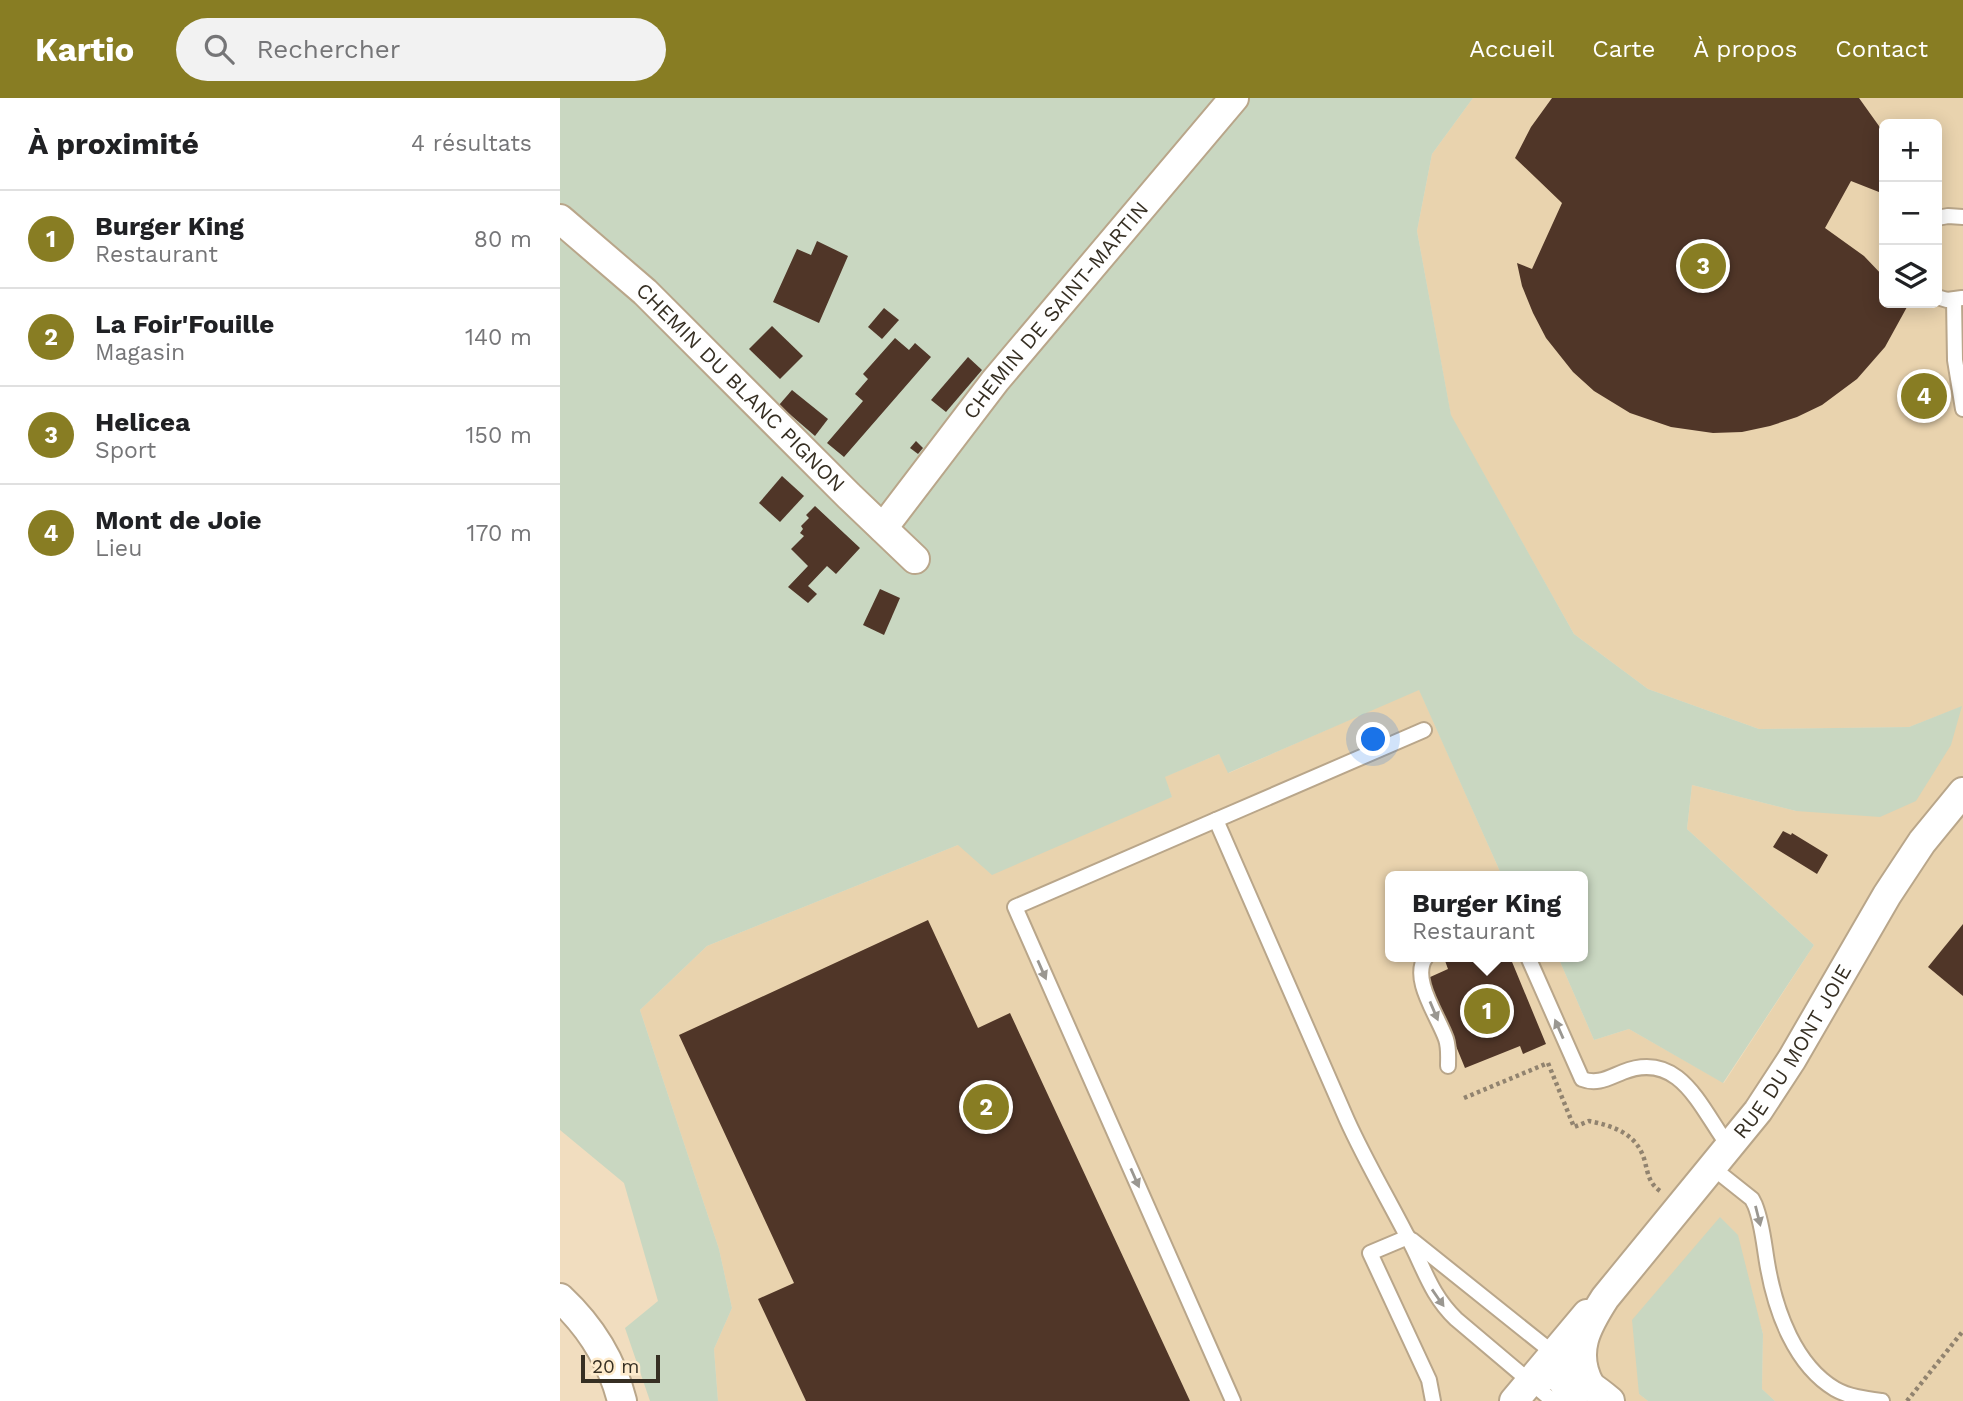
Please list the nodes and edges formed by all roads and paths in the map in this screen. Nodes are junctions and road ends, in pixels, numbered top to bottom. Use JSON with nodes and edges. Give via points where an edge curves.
{"nodes":[{"id":1,"x":1234,"y":98,"type":"edge"},
{"id":2,"x":1942,"y":217,"type":"edge"},
{"id":3,"x":1963,"y":217,"type":"edge"},
{"id":4,"x":560,"y":219,"type":"edge"},
{"id":5,"x":1959,"y":299,"type":"edge"},
{"id":6,"x":1963,"y":409,"type":"edge"},
{"id":7,"x":883,"y":528,"type":"junction"},
{"id":8,"x":915,"y":559,"type":"dead end"},
{"id":9,"x":1424,"y":730,"type":"dead end"},
{"id":10,"x":1963,"y":792,"type":"edge"},
{"id":11,"x":1216,"y":820,"type":"junction"},
{"id":12,"x":1423,"y":962,"type":"edge"},
{"id":13,"x":1530,"y":962,"type":"edge"},
{"id":14,"x":1448,"y":1066,"type":"dead end"},
{"id":15,"x":1464,"y":1098,"type":"dead end"},
{"id":16,"x":1721,"y":1158,"type":"junction"},
{"id":17,"x":1680,"y":1206,"type":"junction"},
{"id":18,"x":1408,"y":1237,"type":"junction"},
{"id":19,"x":560,"y":1298,"type":"edge"},
{"id":20,"x":1605,"y":1298,"type":"junction"},
{"id":21,"x":1963,"y":1332,"type":"edge"},
{"id":22,"x":1559,"y":1365,"type":"edge"},
{"id":23,"x":1522,"y":1391,"type":"edge"},
{"id":24,"x":1591,"y":1396,"type":"edge"},
{"id":25,"x":622,"y":1401,"type":"edge"},
{"id":26,"x":1233,"y":1401,"type":"edge"},
{"id":27,"x":1433,"y":1401,"type":"edge"},
{"id":28,"x":1882,"y":1401,"type":"edge"},
{"id":29,"x":1907,"y":1401,"type":"edge"}],
"edges":[{"from":1,"to":7,"type":"street","name":"CHEMIN DE SAINT-MARTIN","via":[[995,381]]},
{"from":2,"to":3,"type":"lane"},
{"from":4,"to":7,"type":"street","name":"CHEMIN DU BLANC PIGNON","via":[[645,292]]},
{"from":5,"to":6,"type":"lane","via":[[1955,359]]},
{"from":7,"to":8,"type":"street","name":"CHEMIN DU BLANC PIGNON"},
{"from":9,"to":11,"type":"lane"},
{"from":10,"to":16,"type":"street","name":"RUE DU MONT JOIE","via":[[1886,895],[1793,1059]]},
{"from":11,"to":18,"type":"lane","via":[[1351,1129]]},
{"from":11,"to":26,"type":"lane","one_way":true,"via":[[1015,907]]},
{"from":12,"to":14,"type":"lane","one_way":true,"via":[[1420,978],[1445,1038]]},
{"from":16,"to":13,"type":"lane","one_way":true,"via":[[1686,1085],[1667,1071],[1635,1067],[1594,1083],[1579,1076]]},
{"from":15,"to":17,"type":"path","via":[[1548,1063],[1574,1127],[1589,1121],[1630,1135],[1642,1152],[1652,1183]]},
{"from":16,"to":17,"type":"street","name":"RUE DU MONT JOIE"},
{"from":16,"to":28,"type":"lane","one_way":true,"via":[[1755,1205],[1775,1298],[1800,1353],[1835,1389]]},
{"from":17,"to":20,"type":"street","name":"RUE DU MONT JOIE"},
{"from":18,"to":22,"type":"lane"},
{"from":18,"to":23,"type":"lane","one_way":true,"via":[[1429,1285],[1445,1308]]},
{"from":18,"to":27,"type":"lane","via":[[1370,1253],[1433,1389]]},
{"from":19,"to":25,"type":"street","via":[[601,1348]]},
{"from":20,"to":22,"type":"street","name":"RUE DU MONT JOIE","via":[[1587,1313]]},
{"from":20,"to":24,"type":"street","name":"RUE DU MONT JOIE","via":[[1582,1343]]},
{"from":21,"to":29,"type":"path"},
{"from":22,"to":23,"type":"street"},
{"from":22,"to":24,"type":"street","name":"RUE DU MONT JOIE","via":[[1579,1378]]}]}
